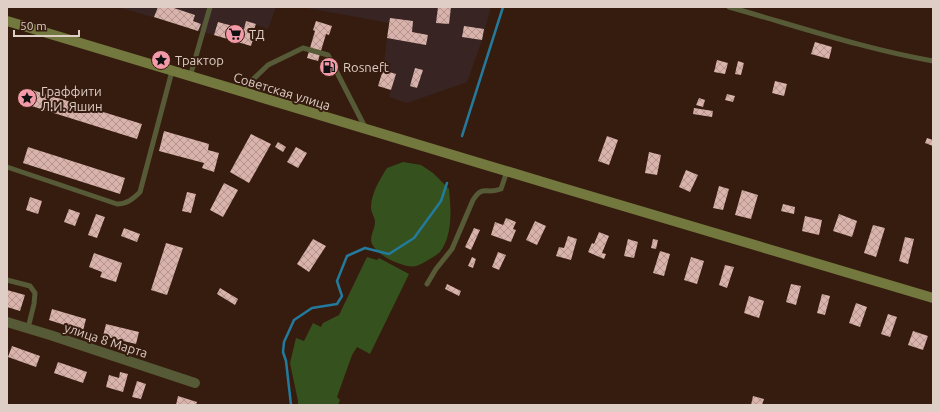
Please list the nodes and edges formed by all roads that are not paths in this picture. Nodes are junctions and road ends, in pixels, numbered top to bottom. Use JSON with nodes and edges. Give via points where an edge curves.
{"nodes":[{"id":1,"x":210,"y":7,"type":"edge"},
{"id":2,"x":729,"y":7,"type":"edge"},
{"id":3,"x":7,"y":22,"type":"edge"},
{"id":4,"x":933,"y":61,"type":"edge"},
{"id":5,"x":172,"y":71,"type":"junction"},
{"id":6,"x":190,"y":77,"type":"junction"},
{"id":7,"x":240,"y":92,"type":"junction"},
{"id":8,"x":367,"y":129,"type":"junction"},
{"id":9,"x":7,"y":167,"type":"edge"},
{"id":10,"x":507,"y":171,"type":"junction"},
{"id":11,"x":7,"y":280,"type":"edge"},
{"id":12,"x":427,"y":284,"type":"dead end"},
{"id":13,"x":933,"y":298,"type":"edge"},
{"id":14,"x":7,"y":322,"type":"edge"},
{"id":15,"x":28,"y":328,"type":"junction"},
{"id":16,"x":195,"y":383,"type":"dead end"}],
"edges":[{"from":1,"to":6,"type":"lane"},
{"from":2,"to":4,"type":"lane","via":[[855,43]]},
{"from":3,"to":5,"type":"main road","name":"Советская улица"},
{"from":5,"to":6,"type":"main road","name":"Советская улица"},
{"from":5,"to":9,"type":"lane","via":[[140,192],[131,200],[117,204]]},
{"from":6,"to":7,"type":"main road","name":"Советская улица"},
{"from":7,"to":8,"type":"main road","name":"Советская улица"},
{"from":7,"to":8,"type":"lane","via":[[268,66],[303,48],[328,55]]},
{"from":8,"to":10,"type":"main road","name":"Советская улица"},
{"from":10,"to":12,"type":"lane","via":[[501,189],[493,192],[482,191],[473,200],[452,249]]},
{"from":10,"to":13,"type":"main road","name":"Советская улица"},
{"from":11,"to":15,"type":"lane","via":[[30,286],[35,293]]},
{"from":14,"to":15,"type":"street","name":"улица 8 Марта"},
{"from":15,"to":16,"type":"street","name":"улица 8 Марта"}]}
